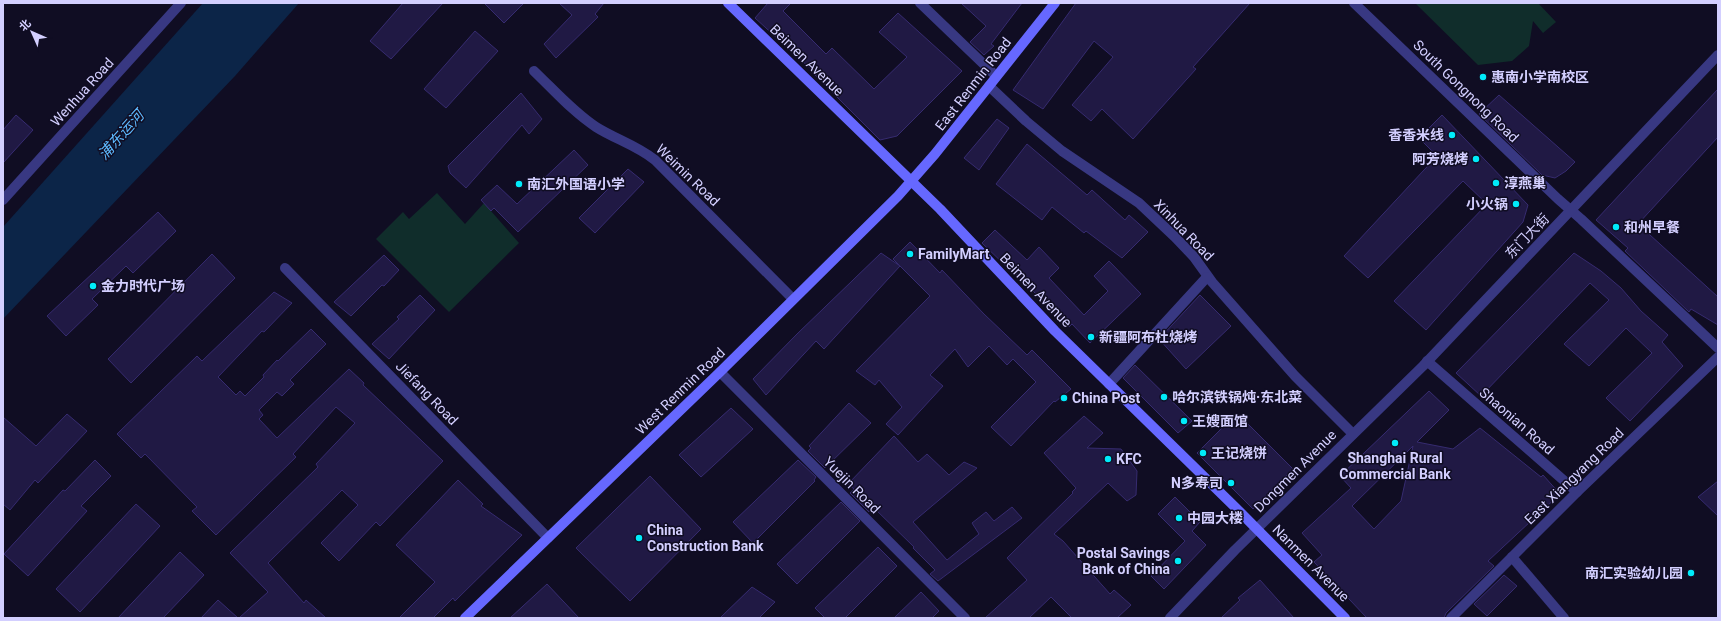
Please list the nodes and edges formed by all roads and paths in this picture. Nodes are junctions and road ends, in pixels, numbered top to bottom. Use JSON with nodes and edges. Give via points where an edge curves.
{"nodes":[{"id":1,"x":181,"y":3,"type":"edge"},
{"id":2,"x":728,"y":3,"type":"edge"},
{"id":3,"x":920,"y":3,"type":"edge"},
{"id":4,"x":1055,"y":3,"type":"edge"},
{"id":5,"x":1354,"y":3,"type":"edge"},
{"id":6,"x":1718,"y":55,"type":"edge"},
{"id":7,"x":534,"y":71,"type":"dead end"},
{"id":8,"x":996,"y":76,"type":"junction"},
{"id":9,"x":989,"y":86,"type":"junction"},
{"id":10,"x":912,"y":181,"type":"junction"},
{"id":11,"x":3,"y":200,"type":"edge"},
{"id":12,"x":1571,"y":210,"type":"junction"},
{"id":13,"x":285,"y":268,"type":"dead end"},
{"id":14,"x":1207,"y":277,"type":"junction"},
{"id":15,"x":793,"y":299,"type":"junction"},
{"id":16,"x":1718,"y":348,"type":"edge"},
{"id":17,"x":1718,"y":357,"type":"edge"},
{"id":18,"x":1427,"y":361,"type":"junction"},
{"id":19,"x":720,"y":372,"type":"junction"},
{"id":20,"x":1109,"y":384,"type":"junction"},
{"id":21,"x":1353,"y":434,"type":"junction"},
{"id":22,"x":1577,"y":492,"type":"junction"},
{"id":23,"x":1257,"y":529,"type":"junction"},
{"id":24,"x":548,"y":538,"type":"junction"},
{"id":25,"x":1512,"y":557,"type":"junction"},
{"id":26,"x":465,"y":618,"type":"edge"},
{"id":27,"x":965,"y":618,"type":"edge"},
{"id":28,"x":1170,"y":618,"type":"edge"},
{"id":29,"x":1345,"y":618,"type":"edge"},
{"id":30,"x":1451,"y":618,"type":"edge"},
{"id":31,"x":1564,"y":618,"type":"edge"}],
"edges":[{"from":1,"to":11,"type":"street","name":"Wenhua Road"},
{"from":2,"to":10,"type":"street","name":"Beimen Avenue"},
{"from":3,"to":8,"type":"street"},
{"from":4,"to":8,"type":"street","name":"East Renmin Road"},
{"from":5,"to":12,"type":"street","name":"South Gongnong Road"},
{"from":6,"to":12,"type":"street","name":"东门大街"},
{"from":7,"to":15,"type":"street","name":"Weimin Road","via":[[585,119],[634,145],[655,160]]},
{"from":8,"to":9,"type":"street","name":"East Renmin Road"},
{"from":9,"to":10,"type":"street","name":"East Renmin Road"},
{"from":9,"to":14,"type":"street","name":"Xinhua Road","via":[[1062,151],[1139,204],[1194,257]]},
{"from":10,"to":15,"type":"street","name":"West Renmin Road"},
{"from":10,"to":20,"type":"street","name":"Beimen Avenue"},
{"from":12,"to":16,"type":"street","name":"South Gongnong Road"},
{"from":12,"to":18,"type":"street","name":"东门大街"},
{"from":13,"to":24,"type":"street","name":"Jiefang Road"},
{"from":14,"to":20,"type":"street"},
{"from":14,"to":21,"type":"street","name":"Xinhua Road","via":[[1295,376]]},
{"from":15,"to":19,"type":"street","name":"West Renmin Road"},
{"from":17,"to":22,"type":"street","name":"East Xiangyang Road"},
{"from":18,"to":21,"type":"street","name":"东门大街"},
{"from":18,"to":22,"type":"street","name":"Shaonian Road"},
{"from":19,"to":24,"type":"street","name":"West Renmin Road"},
{"from":19,"to":27,"type":"street","name":"Yuejin Road"},
{"from":20,"to":23,"type":"street","name":"Beimen Avenue"},
{"from":21,"to":23,"type":"street","name":"Dongmen Avenue"},
{"from":22,"to":25,"type":"street","name":"East Xiangyang Road"},
{"from":23,"to":28,"type":"street","name":"Dongmen Avenue"},
{"from":23,"to":29,"type":"street","name":"Nanmen Avenue"},
{"from":24,"to":26,"type":"street","name":"West Renmin Road"},
{"from":25,"to":30,"type":"street","name":"East Xiangyang Road"},
{"from":25,"to":31,"type":"street"}]}
